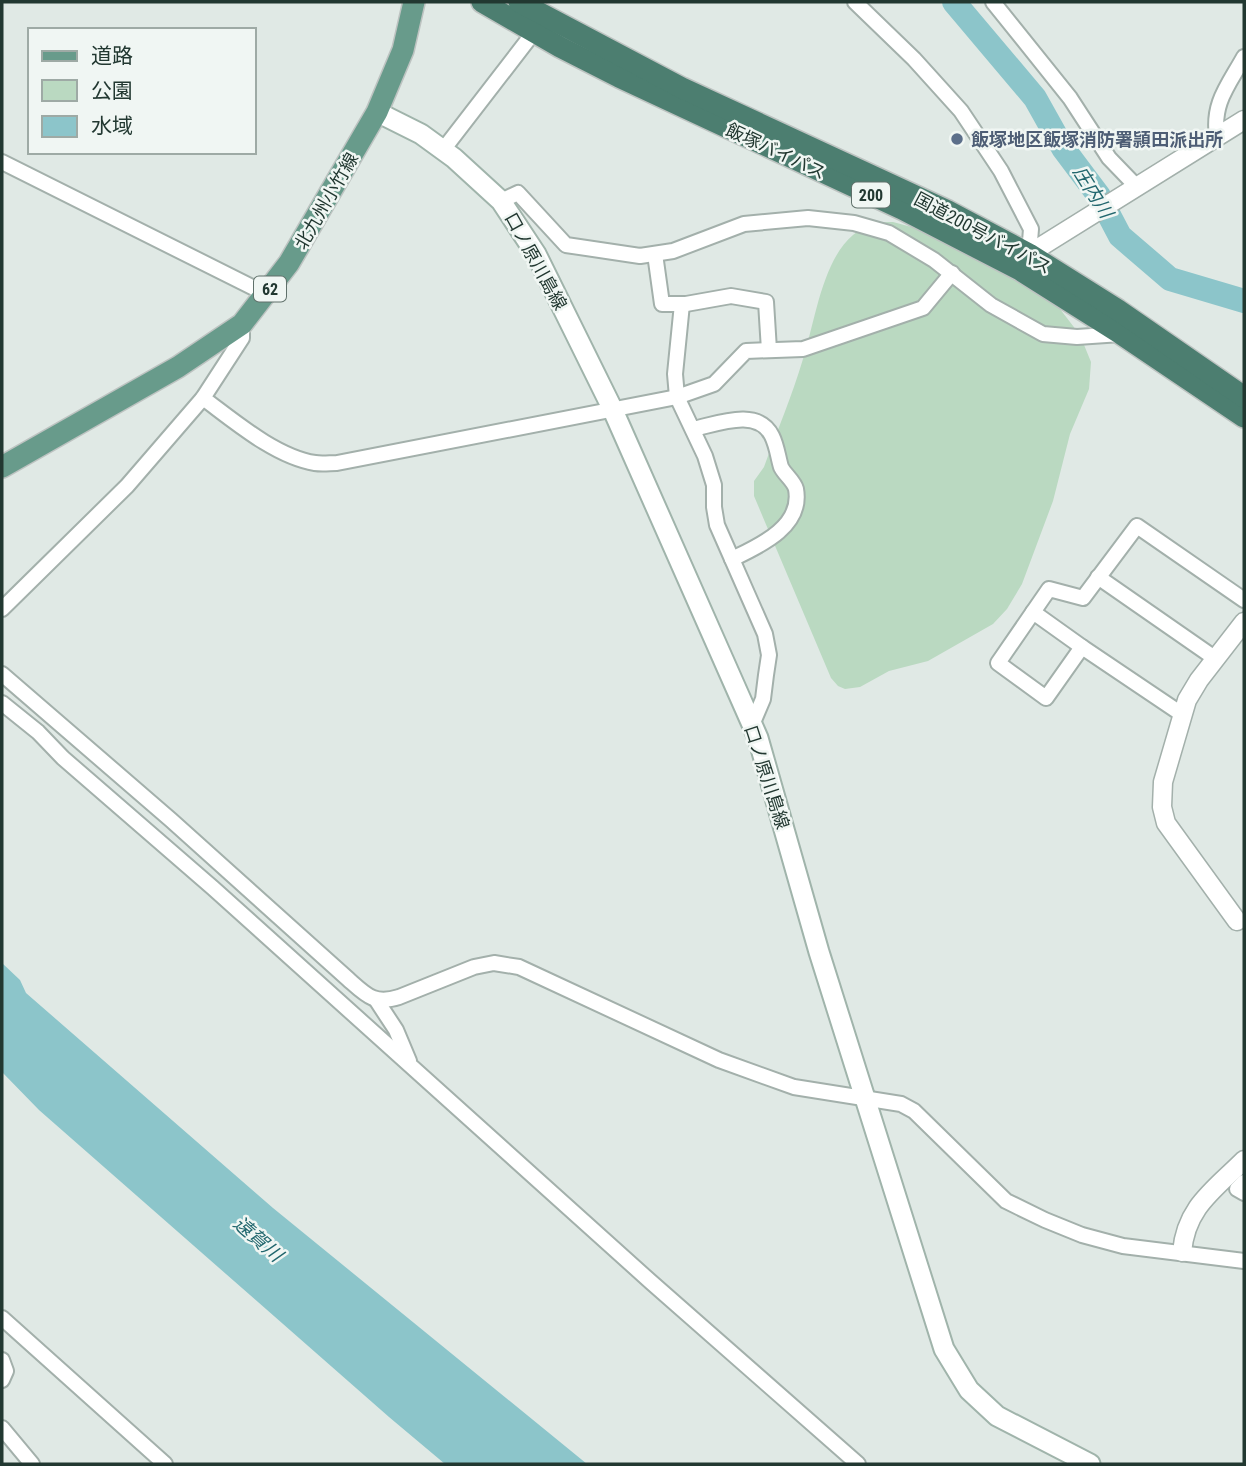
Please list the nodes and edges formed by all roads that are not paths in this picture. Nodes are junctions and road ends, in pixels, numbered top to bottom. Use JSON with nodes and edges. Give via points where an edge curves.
{"nodes":[{"id":1,"x":414,"y":2,"type":"edge"},
{"id":2,"x":482,"y":2,"type":"edge"},
{"id":3,"x":519,"y":2,"type":"edge"},
{"id":4,"x":855,"y":2,"type":"edge"},
{"id":5,"x":993,"y":2,"type":"edge"},
{"id":6,"x":534,"y":32,"type":"junction"},
{"id":7,"x":1244,"y":57,"type":"edge"},
{"id":8,"x":377,"y":112,"type":"junction"},
{"id":9,"x":1244,"y":120,"type":"edge"},
{"id":10,"x":1217,"y":137,"type":"junction"},
{"id":11,"x":443,"y":150,"type":"junction"},
{"id":12,"x":2,"y":162,"type":"edge"},
{"id":13,"x":1135,"y":189,"type":"junction"},
{"id":14,"x":501,"y":201,"type":"junction"},
{"id":15,"x":655,"y":254,"type":"junction"},
{"id":16,"x":1024,"y":262,"type":"junction"},
{"id":17,"x":952,"y":273,"type":"junction"},
{"id":18,"x":266,"y":294,"type":"junction"},
{"id":19,"x":682,"y":304,"type":"junction"},
{"id":20,"x":242,"y":324,"type":"junction"},
{"id":21,"x":1121,"y":334,"type":"junction"},
{"id":22,"x":769,"y":350,"type":"junction"},
{"id":23,"x":677,"y":397,"type":"junction"},
{"id":24,"x":1244,"y":397,"type":"edge"},
{"id":25,"x":204,"y":398,"type":"junction"},
{"id":26,"x":612,"y":408,"type":"junction"},
{"id":27,"x":1244,"y":417,"type":"edge"},
{"id":28,"x":693,"y":429,"type":"junction"},
{"id":29,"x":2,"y":467,"type":"edge"},
{"id":30,"x":732,"y":559,"type":"junction"},
{"id":31,"x":1098,"y":577,"type":"junction"},
{"id":32,"x":1244,"y":600,"type":"edge"},
{"id":33,"x":2,"y":608,"type":"edge"},
{"id":34,"x":1033,"y":612,"type":"junction"},
{"id":35,"x":1244,"y":622,"type":"edge"},
{"id":36,"x":1082,"y":647,"type":"junction"},
{"id":37,"x":1216,"y":659,"type":"junction"},
{"id":38,"x":2,"y":674,"type":"edge"},
{"id":39,"x":2,"y":703,"type":"edge"},
{"id":40,"x":1183,"y":715,"type":"junction"},
{"id":41,"x":752,"y":725,"type":"junction"},
{"id":42,"x":1241,"y":921,"type":"edge"},
{"id":43,"x":377,"y":1001,"type":"junction"},
{"id":44,"x":411,"y":1066,"type":"junction"},
{"id":45,"x":866,"y":1097,"type":"junction"},
{"id":46,"x":1244,"y":1160,"type":"edge"},
{"id":47,"x":1237,"y":1186,"type":"edge"},
{"id":48,"x":1182,"y":1252,"type":"junction"},
{"id":49,"x":1244,"y":1261,"type":"edge"},
{"id":50,"x":2,"y":1318,"type":"edge"},
{"id":51,"x":2,"y":1360,"type":"edge"},
{"id":52,"x":2,"y":1380,"type":"edge"},
{"id":53,"x":2,"y":1428,"type":"edge"},
{"id":54,"x":32,"y":1464,"type":"edge"},
{"id":55,"x":165,"y":1464,"type":"edge"},
{"id":56,"x":858,"y":1464,"type":"edge"},
{"id":57,"x":1090,"y":1464,"type":"edge"}],
"edges":[{"from":1,"to":8,"type":"main road","name":"北九州小竹線","number":"62","via":[[403,50]]},
{"from":2,"to":6,"type":"highway","name":"飯塚バイパス","number":"200"},
{"from":3,"to":16,"type":"highway","name":"国道200号バイパス","number":"200","via":[[682,88],[948,211]]},
{"from":4,"to":16,"type":"street","via":[[961,111],[1001,172],[1031,229]]},
{"from":5,"to":13,"type":"street"},
{"from":6,"to":11,"type":"street"},
{"from":6,"to":16,"type":"highway","name":"飯塚バイパス","number":"200","via":[[619,78]]},
{"from":7,"to":10,"type":"street","via":[[1214,118]]},
{"from":8,"to":11,"type":"main road","name":"口ノ原川島線"},
{"from":8,"to":18,"type":"main road","name":"北九州小竹線","number":"62","via":[[313,225]]},
{"from":9,"to":10,"type":"street"},
{"from":10,"to":13,"type":"street"},
{"from":11,"to":14,"type":"main road","name":"口ノ原川島線"},
{"from":12,"to":18,"type":"street"},
{"from":13,"to":16,"type":"street"},
{"from":14,"to":15,"type":"street","via":[[518,193],[566,245],[609,253]]},
{"from":14,"to":26,"type":"main road","name":"口ノ原川島線","via":[[536,254]]},
{"from":15,"to":17,"type":"street","via":[[744,224],[808,218],[889,233]]},
{"from":15,"to":19,"type":"street","via":[[662,304]]},
{"from":16,"to":21,"type":"highway","name":"飯塚バイパス","number":"200"},
{"from":16,"to":24,"type":"highway","name":"国道200号バイパス","number":"200","via":[[1118,310]]},
{"from":17,"to":21,"type":"street","via":[[991,304],[1043,334]]},
{"from":17,"to":22,"type":"street","via":[[923,308],[803,349]]},
{"from":18,"to":20,"type":"main road","name":"北九州小竹線","number":"62"},
{"from":19,"to":22,"type":"street","via":[[731,296],[766,302]]},
{"from":19,"to":23,"type":"street"},
{"from":20,"to":25,"type":"street","via":[[242,338]]},
{"from":20,"to":29,"type":"main road","name":"北九州小竹線","number":"62","via":[[178,367]]},
{"from":21,"to":27,"type":"highway","name":"飯塚バイパス","number":"200"},
{"from":22,"to":23,"type":"street","via":[[746,351],[714,384]]},
{"from":23,"to":26,"type":"street"},
{"from":23,"to":28,"type":"street"},
{"from":25,"to":26,"type":"street","via":[[249,432],[288,455],[313,463],[337,463]]},
{"from":25,"to":33,"type":"street","via":[[127,486]]},
{"from":26,"to":41,"type":"main road","name":"口ノ原川島線"},
{"from":28,"to":30,"type":"street","via":[[714,485],[713,507]]},
{"from":28,"to":30,"type":"street","via":[[741,419],[762,424],[771,432],[784,473],[795,486],[794,508],[776,536]]},
{"from":30,"to":41,"type":"street","via":[[765,634],[769,655],[762,699]]},
{"from":31,"to":32,"type":"street","via":[[1137,526]]},
{"from":31,"to":34,"type":"street","via":[[1083,598],[1049,589]]},
{"from":31,"to":37,"type":"street"},
{"from":34,"to":36,"type":"street"},
{"from":34,"to":36,"type":"street","via":[[998,663],[1046,698]]},
{"from":35,"to":37,"type":"street"},
{"from":36,"to":40,"type":"street"},
{"from":37,"to":40,"type":"street","via":[[1193,690]]},
{"from":38,"to":43,"type":"street"},
{"from":39,"to":44,"type":"street"},
{"from":40,"to":42,"type":"street","via":[[1163,782],[1166,822]]},
{"from":41,"to":45,"type":"main road","name":"口ノ原川島線"},
{"from":43,"to":44,"type":"street"},
{"from":43,"to":45,"type":"street","via":[[399,997],[474,967],[494,963],[519,967],[719,1060],[794,1087]]},
{"from":44,"to":56,"type":"street"},
{"from":45,"to":48,"type":"street","via":[[914,1111],[1006,1201],[1082,1235],[1123,1247]]},
{"from":45,"to":57,"type":"main road","name":"口ノ原川島線","via":[[938,1333],[955,1369],[997,1416]]},
{"from":46,"to":47,"type":"street"},
{"from":47,"to":48,"type":"street","via":[[1200,1204],[1184,1232]]},
{"from":48,"to":49,"type":"street"},
{"from":50,"to":55,"type":"street"},
{"from":51,"to":52,"type":"street","via":[[6,1371]]},
{"from":53,"to":54,"type":"street"}]}
